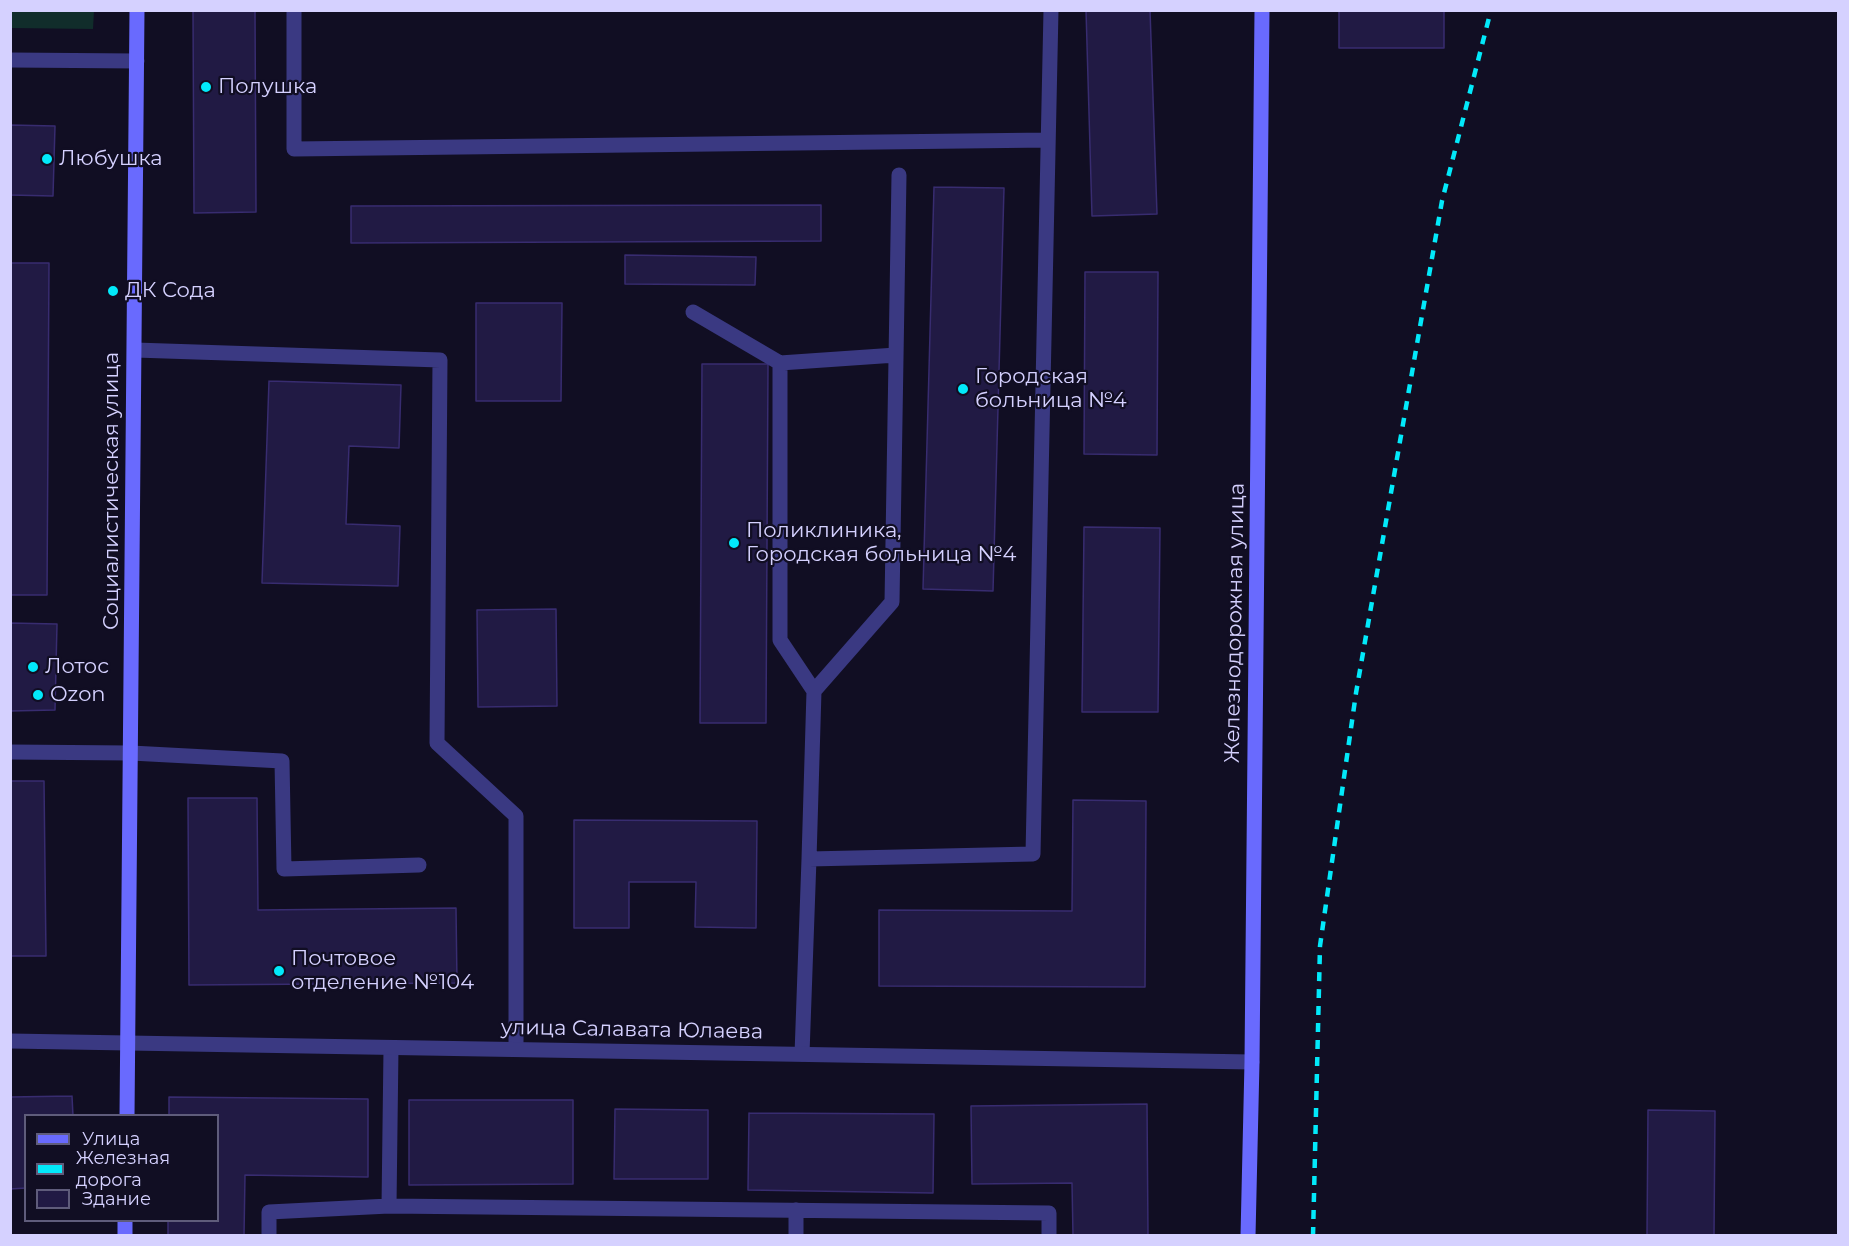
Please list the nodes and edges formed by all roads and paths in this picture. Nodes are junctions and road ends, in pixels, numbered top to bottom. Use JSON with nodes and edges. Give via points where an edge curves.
{"nodes":[{"id":1,"x":137,"y":10,"type":"edge"},
{"id":2,"x":294,"y":10,"type":"edge"},
{"id":3,"x":1051,"y":10,"type":"edge"},
{"id":4,"x":1262,"y":10,"type":"edge"},
{"id":5,"x":10,"y":60,"type":"edge"},
{"id":6,"x":137,"y":61,"type":"junction"},
{"id":7,"x":1048,"y":140,"type":"junction"},
{"id":8,"x":899,"y":175,"type":"dead end"},
{"id":9,"x":693,"y":312,"type":"dead end"},
{"id":10,"x":135,"y":350,"type":"junction"},
{"id":11,"x":896,"y":355,"type":"junction"},
{"id":12,"x":780,"y":363,"type":"junction"},
{"id":13,"x":814,"y":691,"type":"junction"},
{"id":14,"x":10,"y":752,"type":"edge"},
{"id":15,"x":131,"y":753,"type":"junction"},
{"id":16,"x":809,"y":859,"type":"junction"},
{"id":17,"x":419,"y":865,"type":"dead end"},
{"id":18,"x":10,"y":1041,"type":"edge"},
{"id":19,"x":129,"y":1043,"type":"junction"},
{"id":20,"x":391,"y":1048,"type":"junction"},
{"id":21,"x":516,"y":1050,"type":"junction"},
{"id":22,"x":802,"y":1054,"type":"junction"},
{"id":23,"x":1252,"y":1062,"type":"junction"},
{"id":24,"x":127,"y":1114,"type":"edge"},
{"id":25,"x":389,"y":1206,"type":"junction"},
{"id":26,"x":796,"y":1210,"type":"junction"},
{"id":27,"x":269,"y":1236,"type":"edge"},
{"id":28,"x":796,"y":1236,"type":"edge"},
{"id":29,"x":1049,"y":1236,"type":"edge"},
{"id":30,"x":1248,"y":1236,"type":"edge"}],
"edges":[{"from":1,"to":6,"type":"main road","name":"Социалистическая улица"},
{"from":2,"to":7,"type":"street","via":[[294,149]]},
{"from":3,"to":7,"type":"street"},
{"from":4,"to":23,"type":"main road","name":"Железнодорожная улица"},
{"from":5,"to":6,"type":"street"},
{"from":6,"to":10,"type":"main road","name":"Социалистическая улица"},
{"from":7,"to":16,"type":"street","via":[[1033,854]]},
{"from":8,"to":11,"type":"street"},
{"from":9,"to":12,"type":"street"},
{"from":10,"to":15,"type":"main road","name":"Социалистическая улица"},
{"from":10,"to":21,"type":"street","via":[[440,360],[436,743],[516,816]]},
{"from":11,"to":12,"type":"street"},
{"from":11,"to":13,"type":"street","via":[[892,602]]},
{"from":12,"to":13,"type":"street","via":[[780,640]]},
{"from":13,"to":16,"type":"street"},
{"from":14,"to":15,"type":"street"},
{"from":15,"to":17,"type":"street","via":[[282,760],[284,870]]},
{"from":15,"to":19,"type":"main road","name":"Социалистическая улица"},
{"from":16,"to":22,"type":"street"},
{"from":18,"to":19,"type":"street","name":"улица Салавата Юлаева"},
{"from":19,"to":20,"type":"street","name":"улица Салавата Юлаева"},
{"from":19,"to":24,"type":"main road","name":"Социалистическая улица"},
{"from":20,"to":21,"type":"street","name":"улица Салавата Юлаева"},
{"from":20,"to":25,"type":"street"},
{"from":21,"to":22,"type":"street","name":"улица Салавата Юлаева"},
{"from":22,"to":23,"type":"street","name":"улица Салавата Юлаева"},
{"from":23,"to":30,"type":"main road","name":"Железнодорожная улица"},
{"from":25,"to":26,"type":"street"},
{"from":25,"to":27,"type":"street","via":[[269,1212]]},
{"from":26,"to":28,"type":"street"},
{"from":26,"to":29,"type":"street","via":[[1049,1213]]}]}
